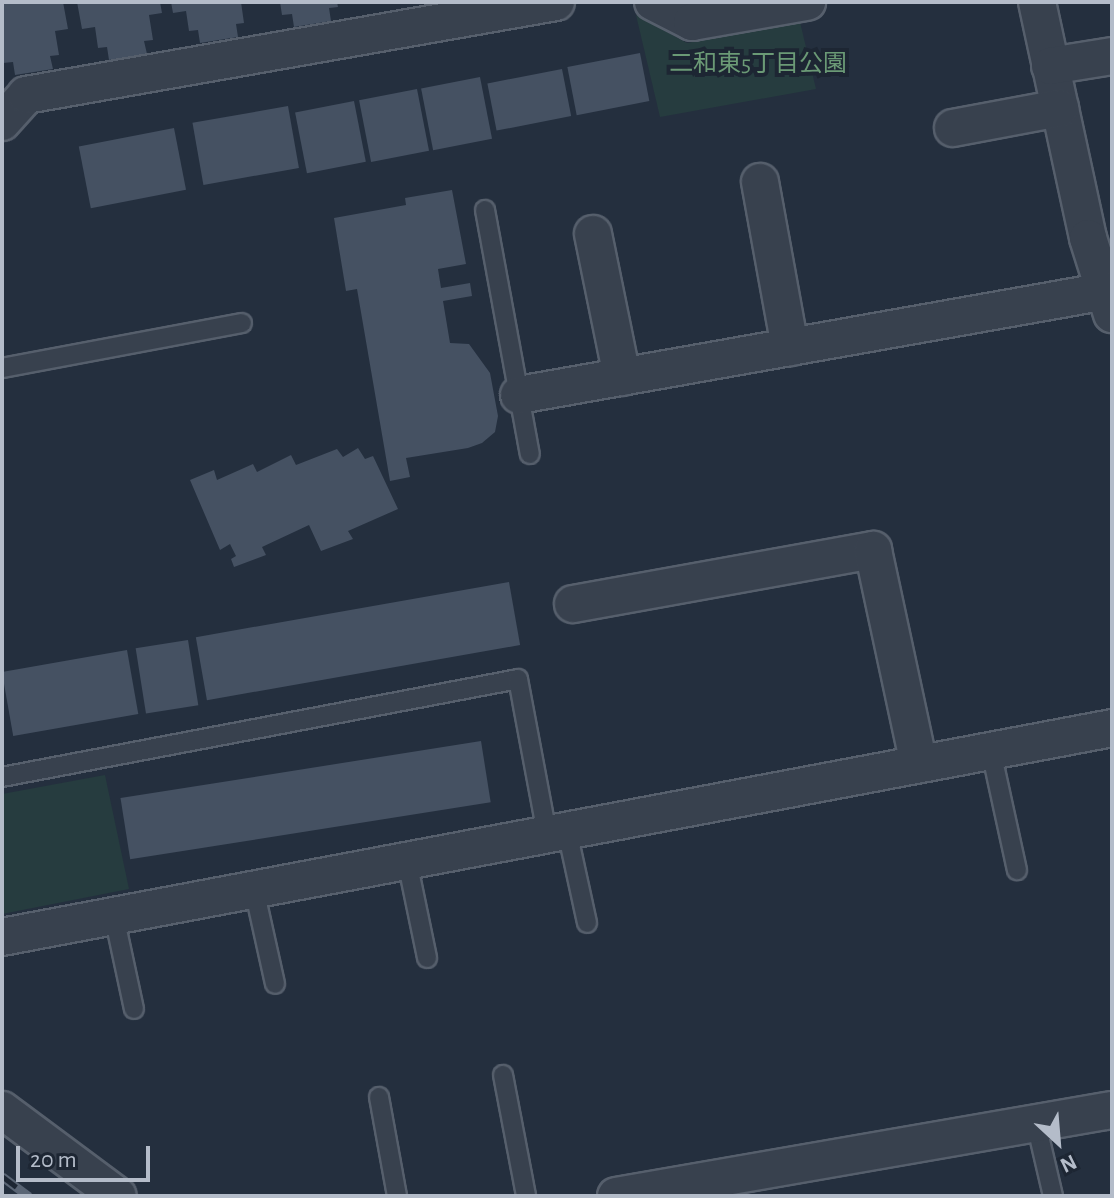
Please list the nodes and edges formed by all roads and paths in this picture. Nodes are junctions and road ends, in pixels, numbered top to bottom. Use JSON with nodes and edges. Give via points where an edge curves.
{"nodes":[{"id":1,"x":556,"y":2,"type":"edge"},
{"id":2,"x":653,"y":2,"type":"edge"},
{"id":3,"x":807,"y":2,"type":"edge"},
{"id":4,"x":1037,"y":2,"type":"edge"},
{"id":5,"x":1112,"y":56,"type":"edge"},
{"id":6,"x":1050,"y":66,"type":"junction"},
{"id":7,"x":1060,"y":108,"type":"junction"},
{"id":8,"x":2,"y":122,"type":"edge"},
{"id":9,"x":953,"y":128,"type":"dead end"},
{"id":10,"x":760,"y":182,"type":"dead end"},
{"id":11,"x":485,"y":210,"type":"dead end"},
{"id":12,"x":593,"y":234,"type":"dead end"},
{"id":13,"x":1110,"y":299,"type":"edge"},
{"id":14,"x":242,"y":323,"type":"dead end"},
{"id":15,"x":790,"y":347,"type":"junction"},
{"id":16,"x":2,"y":368,"type":"edge"},
{"id":17,"x":622,"y":377,"type":"junction"},
{"id":18,"x":519,"y":395,"type":"junction"},
{"id":19,"x":530,"y":454,"type":"dead end"},
{"id":20,"x":573,"y":604,"type":"dead end"},
{"id":21,"x":1112,"y":728,"type":"edge"},
{"id":22,"x":991,"y":751,"type":"junction"},
{"id":23,"x":919,"y":764,"type":"junction"},
{"id":24,"x":2,"y":777,"type":"edge"},
{"id":25,"x":557,"y":832,"type":"junction"},
{"id":26,"x":407,"y":861,"type":"junction"},
{"id":27,"x":1017,"y":870,"type":"dead end"},
{"id":28,"x":254,"y":889,"type":"junction"},
{"id":29,"x":114,"y":916,"type":"junction"},
{"id":30,"x":587,"y":923,"type":"dead end"},
{"id":31,"x":2,"y":937,"type":"edge"},
{"id":32,"x":427,"y":958,"type":"dead end"},
{"id":33,"x":275,"y":984,"type":"dead end"},
{"id":34,"x":134,"y":1009,"type":"dead end"},
{"id":35,"x":503,"y":1075,"type":"dead end"},
{"id":36,"x":379,"y":1097,"type":"dead end"},
{"id":37,"x":2,"y":1110,"type":"edge"},
{"id":38,"x":1112,"y":1110,"type":"edge"},
{"id":39,"x":1036,"y":1123,"type":"junction"},
{"id":40,"x":118,"y":1196,"type":"edge"},
{"id":41,"x":397,"y":1196,"type":"edge"},
{"id":42,"x":526,"y":1196,"type":"edge"},
{"id":43,"x":616,"y":1196,"type":"edge"},
{"id":44,"x":1053,"y":1196,"type":"edge"}],
"edges":[{"from":1,"to":8,"type":"street","via":[[26,95]]},
{"from":2,"to":3,"type":"street","via":[[692,22]]},
{"from":4,"to":6,"type":"street"},
{"from":5,"to":6,"type":"street"},
{"from":6,"to":7,"type":"street"},
{"from":7,"to":9,"type":"street"},
{"from":7,"to":13,"type":"street","via":[[1088,238]]},
{"from":10,"to":15,"type":"street"},
{"from":11,"to":18,"type":"lane"},
{"from":12,"to":17,"type":"street"},
{"from":13,"to":15,"type":"street"},
{"from":14,"to":16,"type":"lane"},
{"from":15,"to":17,"type":"street"},
{"from":17,"to":18,"type":"street"},
{"from":18,"to":19,"type":"lane"},
{"from":20,"to":23,"type":"street","via":[[873,550]]},
{"from":21,"to":22,"type":"street"},
{"from":22,"to":23,"type":"street"},
{"from":22,"to":27,"type":"lane"},
{"from":23,"to":25,"type":"street"},
{"from":24,"to":25,"type":"lane","via":[[518,679]]},
{"from":25,"to":26,"type":"street"},
{"from":25,"to":30,"type":"lane"},
{"from":26,"to":28,"type":"street"},
{"from":26,"to":32,"type":"lane"},
{"from":28,"to":29,"type":"street"},
{"from":28,"to":33,"type":"lane"},
{"from":29,"to":31,"type":"street"},
{"from":29,"to":34,"type":"lane"},
{"from":35,"to":42,"type":"lane"},
{"from":36,"to":41,"type":"lane"},
{"from":37,"to":40,"type":"street"},
{"from":38,"to":39,"type":"street"},
{"from":39,"to":43,"type":"street"},
{"from":39,"to":44,"type":"lane"}]}
